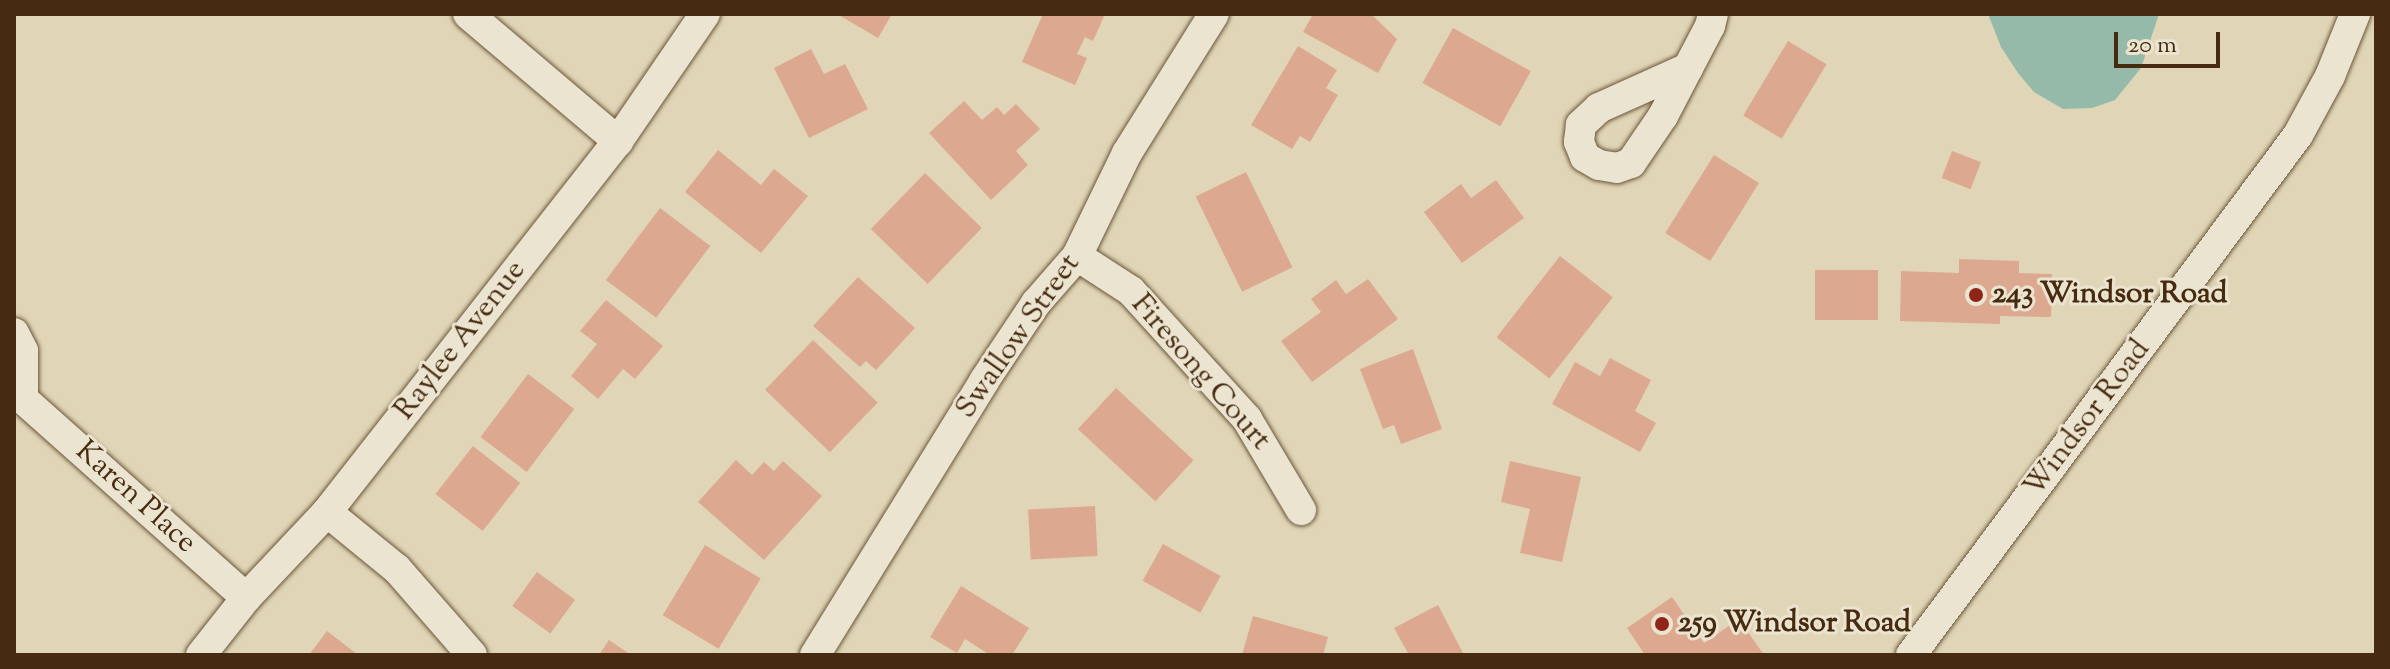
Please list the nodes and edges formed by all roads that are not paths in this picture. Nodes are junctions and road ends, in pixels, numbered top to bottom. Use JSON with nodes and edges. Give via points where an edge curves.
{"nodes":[{"id":1,"x":468,"y":14,"type":"edge"},
{"id":2,"x":705,"y":14,"type":"edge"},
{"id":3,"x":1214,"y":14,"type":"edge"},
{"id":4,"x":1713,"y":14,"type":"edge"},
{"id":5,"x":2355,"y":14,"type":"edge"},
{"id":6,"x":1688,"y":68,"type":"dead end"},
{"id":7,"x":618,"y":141,"type":"junction"},
{"id":8,"x":1077,"y":256,"type":"junction"},
{"id":9,"x":14,"y":333,"type":"edge"},
{"id":10,"x":19,"y":397,"type":"edge"},
{"id":11,"x":1301,"y":510,"type":"dead end"},
{"id":12,"x":327,"y":512,"type":"junction"},
{"id":13,"x":246,"y":598,"type":"junction"},
{"id":14,"x":201,"y":655,"type":"edge"},
{"id":15,"x":472,"y":655,"type":"edge"},
{"id":16,"x":815,"y":655,"type":"edge"},
{"id":17,"x":1911,"y":655,"type":"edge"}],
"edges":[{"from":1,"to":7,"type":"street"},
{"from":2,"to":7,"type":"street","name":"Raylee Avenue"},
{"from":3,"to":8,"type":"street","name":"Swallow Street","via":[[1127,153]]},
{"from":4,"to":6,"type":"street"},
{"from":5,"to":17,"type":"street","name":"Windsor Road","via":[[2330,76],[2290,146]]},
{"from":7,"to":12,"type":"street","name":"Raylee Avenue"},
{"from":8,"to":11,"type":"street","name":"Firesong Court","via":[[1131,291],[1247,419]]},
{"from":8,"to":16,"type":"street","name":"Swallow Street","via":[[1036,303],[993,368]]},
{"from":9,"to":10,"type":"street","name":"Karen Place","via":[[23,351]]},
{"from":10,"to":13,"type":"street","name":"Karen Place"},
{"from":12,"to":13,"type":"street","name":"Raylee Avenue"},
{"from":12,"to":15,"type":"street","via":[[397,569]]},
{"from":13,"to":14,"type":"street","name":"Raylee Avenue"}]}
